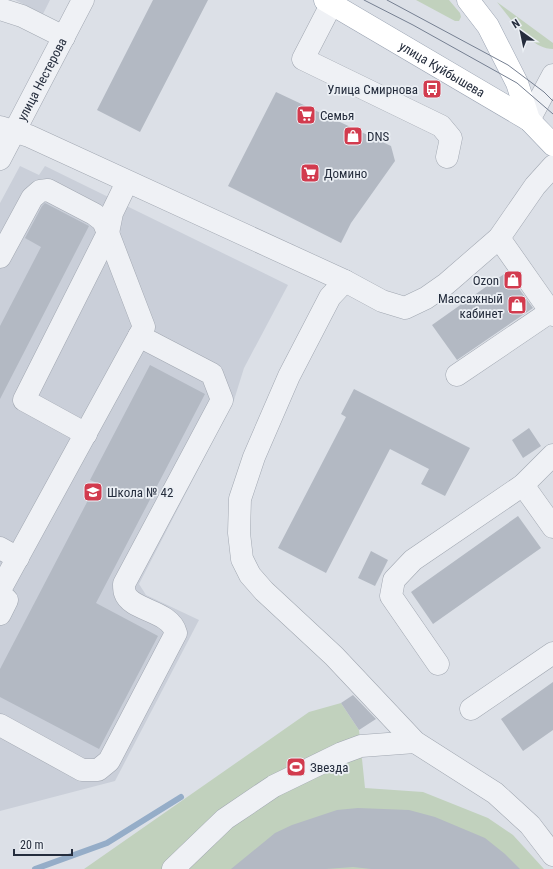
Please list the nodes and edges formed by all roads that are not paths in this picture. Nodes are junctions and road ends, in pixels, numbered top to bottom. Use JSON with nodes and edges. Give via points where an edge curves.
{"nodes":[{"id":1,"x":83,"y":0,"type":"edge"},
{"id":2,"x":468,"y":0,"type":"edge"},
{"id":3,"x":330,"y":1,"type":"edge"},
{"id":4,"x":0,"y":9,"type":"edge"},
{"id":5,"x":64,"y":38,"type":"junction"},
{"id":6,"x":553,"y":75,"type":"edge"},
{"id":7,"x":529,"y":120,"type":"junction"},
{"id":8,"x":7,"y":129,"type":"edge"},
{"id":9,"x":553,"y":145,"type":"edge"},
{"id":10,"x":447,"y":157,"type":"dead end"},
{"id":11,"x":0,"y":159,"type":"edge"},
{"id":12,"x":553,"y":166,"type":"edge"},
{"id":13,"x":127,"y":182,"type":"junction"},
{"id":14,"x":108,"y":234,"type":"junction"},
{"id":15,"x":499,"y":238,"type":"junction"},
{"id":16,"x":0,"y":257,"type":"edge"},
{"id":17,"x":345,"y":281,"type":"junction"},
{"id":18,"x":552,"y":314,"type":"edge"},
{"id":19,"x":140,"y":336,"type":"junction"},
{"id":20,"x":457,"y":376,"type":"dead end"},
{"id":21,"x":86,"y":434,"type":"junction"},
{"id":22,"x":553,"y":455,"type":"edge"},
{"id":23,"x":523,"y":485,"type":"junction"},
{"id":24,"x":553,"y":526,"type":"edge"},
{"id":25,"x":9,"y":553,"type":"edge"},
{"id":26,"x":0,"y":590,"type":"edge"},
{"id":27,"x":0,"y":594,"type":"edge"},
{"id":28,"x":0,"y":614,"type":"edge"},
{"id":29,"x":553,"y":653,"type":"edge"},
{"id":30,"x":438,"y":664,"type":"dead end"},
{"id":31,"x":471,"y":709,"type":"dead end"},
{"id":32,"x":0,"y":725,"type":"edge"},
{"id":33,"x":415,"y":742,"type":"junction"},
{"id":34,"x":552,"y":853,"type":"edge"},
{"id":35,"x":173,"y":869,"type":"edge"}],
"edges":[{"from":1,"to":5,"type":"street","name":"улица Нестерова"},
{"from":2,"to":7,"type":"main road","via":[[488,26],[517,83]]},
{"from":3,"to":7,"type":"main road","name":"улица Куйбышева"},
{"from":3,"to":10,"type":"street","via":[[303,59],[441,126],[451,138]]},
{"from":4,"to":5,"type":"street","via":[[22,16]]},
{"from":5,"to":8,"type":"street","name":"улица Нестерова"},
{"from":6,"to":7,"type":"street"},
{"from":7,"to":9,"type":"main road","name":"улица Куйбышева"},
{"from":8,"to":11,"type":"street","name":"улица Нестерова"},
{"from":8,"to":13,"type":"street","via":[[29,136]]},
{"from":12,"to":15,"type":"street","via":[[535,186]]},
{"from":13,"to":14,"type":"street","via":[[112,213]]},
{"from":13,"to":17,"type":"street"},
{"from":14,"to":16,"type":"street","via":[[103,221],[94,214],[48,190],[40,191],[32,198]]},
{"from":14,"to":19,"type":"street","via":[[144,327]]},
{"from":14,"to":21,"type":"street","via":[[24,400]]},
{"from":15,"to":17,"type":"street","via":[[446,284],[405,308],[382,302]]},
{"from":15,"to":18,"type":"street"},
{"from":17,"to":33,"type":"street","via":[[330,297],[289,376],[254,457],[240,499],[239,533],[242,559],[250,575],[264,591],[334,656]]},
{"from":18,"to":20,"type":"street"},
{"from":19,"to":21,"type":"street"},
{"from":19,"to":32,"type":"street","via":[[212,374],[222,400],[124,584],[125,594],[132,602],[170,621],[176,633],[109,761],[98,770],[82,770]]},
{"from":21,"to":25,"type":"street"},
{"from":22,"to":23,"type":"street"},
{"from":23,"to":24,"type":"street"},
{"from":23,"to":30,"type":"street","via":[[413,560],[394,580],[391,596]]},
{"from":25,"to":26,"type":"street"},
{"from":27,"to":28,"type":"street","via":[[7,600]]},
{"from":29,"to":31,"type":"street"},
{"from":33,"to":34,"type":"street","via":[[495,793],[530,825]]},
{"from":33,"to":35,"type":"street","via":[[361,746],[274,786],[225,819]]}]}
